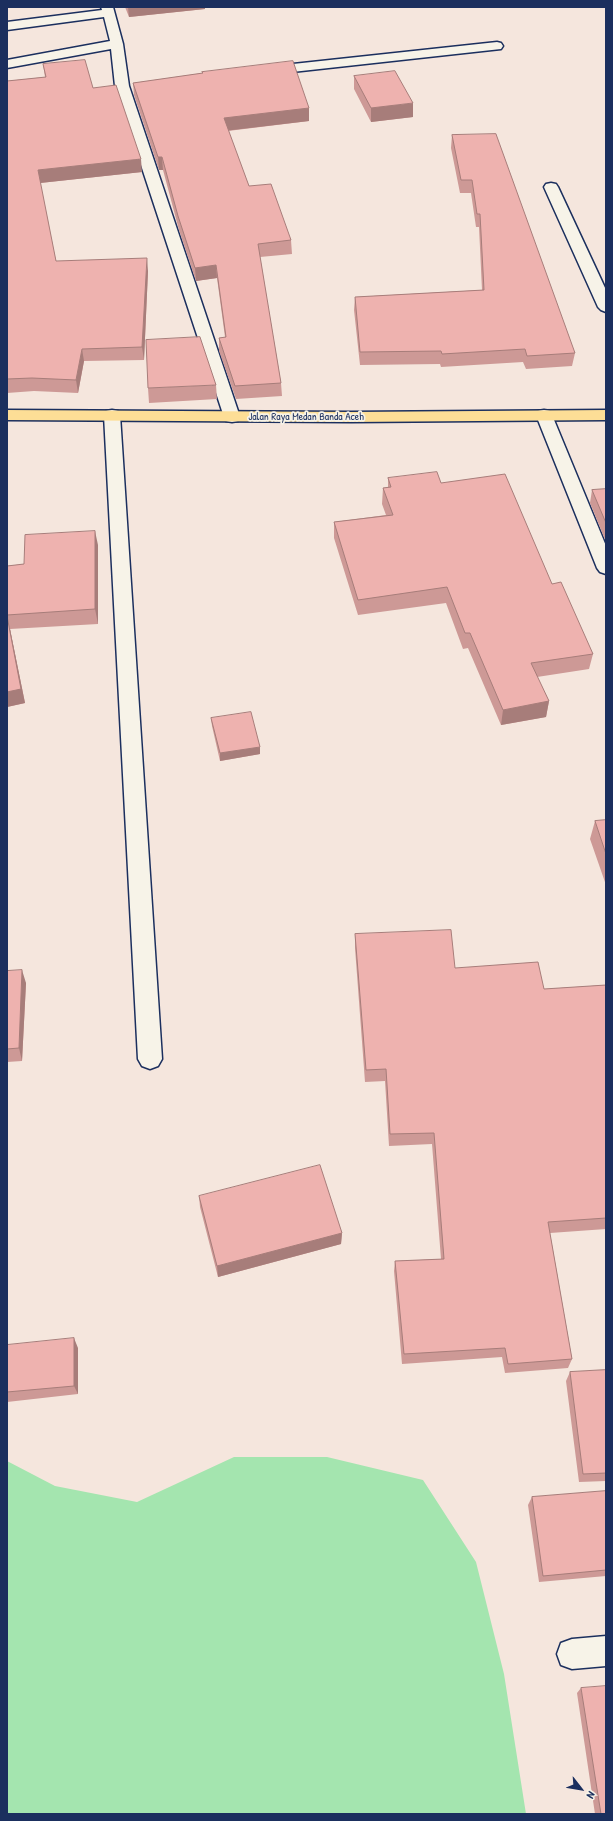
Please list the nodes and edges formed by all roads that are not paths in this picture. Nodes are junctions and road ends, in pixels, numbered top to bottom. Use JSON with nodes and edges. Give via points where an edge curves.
{"nodes":[{"id":1,"x":108,"y":10,"type":"edge"},
{"id":2,"x":7,"y":26,"type":"edge"},
{"id":3,"x":117,"y":44,"type":"junction"},
{"id":4,"x":496,"y":46,"type":"dead end"},
{"id":5,"x":7,"y":64,"type":"edge"},
{"id":6,"x":255,"y":72,"type":"edge"},
{"id":7,"x":138,"y":84,"type":"edge"},
{"id":8,"x":122,"y":86,"type":"junction"},
{"id":9,"x":551,"y":187,"type":"dead end"},
{"id":10,"x":606,"y":307,"type":"edge"},
{"id":11,"x":7,"y":415,"type":"edge"},
{"id":12,"x":112,"y":415,"type":"junction"},
{"id":13,"x":544,"y":415,"type":"junction"},
{"id":14,"x":606,"y":415,"type":"edge"},
{"id":15,"x":232,"y":417,"type":"junction"},
{"id":16,"x":606,"y":568,"type":"edge"},
{"id":17,"x":150,"y":1059,"type":"dead end"},
{"id":18,"x":606,"y":1651,"type":"edge"},
{"id":19,"x":572,"y":1654,"type":"dead end"}],
"edges":[{"from":1,"to":2,"type":"street"},
{"from":1,"to":3,"type":"street"},
{"from":3,"to":5,"type":"street"},
{"from":3,"to":8,"type":"street"},
{"from":4,"to":6,"type":"street"},
{"from":7,"to":8,"type":"street"},
{"from":8,"to":15,"type":"street"},
{"from":9,"to":10,"type":"street"},
{"from":11,"to":12,"type":"highway","name":"Jalan Raya Medan Banda Aceh"},
{"from":12,"to":15,"type":"highway","name":"Jalan Raya Medan Banda Aceh"},
{"from":12,"to":17,"type":"street"},
{"from":13,"to":14,"type":"highway","name":"Jalan Raya Medan Banda Aceh"},
{"from":13,"to":15,"type":"highway","name":"Jalan Raya Medan Banda Aceh"},
{"from":13,"to":16,"type":"street"},
{"from":18,"to":19,"type":"street"}]}
